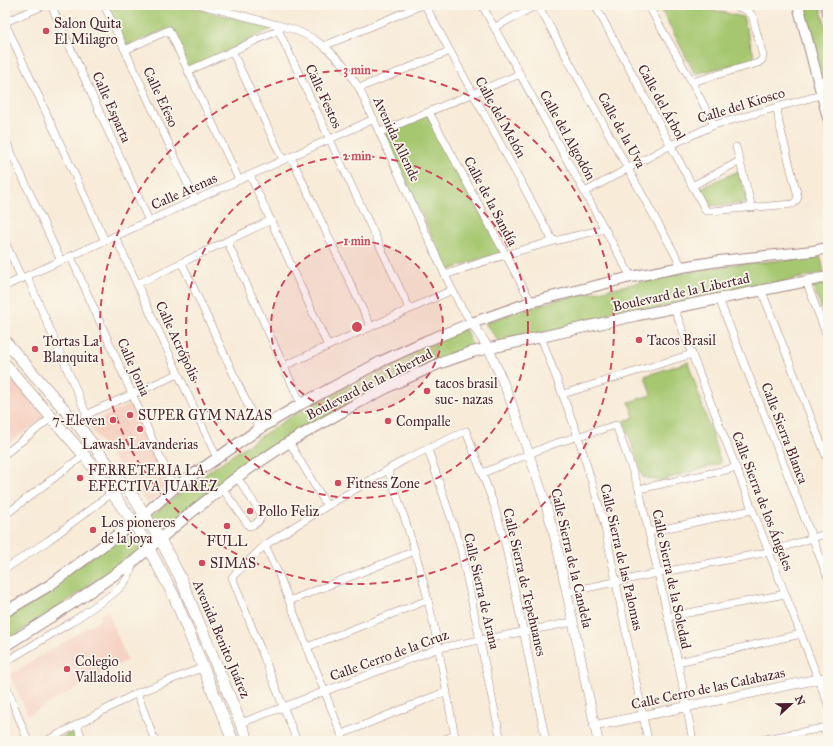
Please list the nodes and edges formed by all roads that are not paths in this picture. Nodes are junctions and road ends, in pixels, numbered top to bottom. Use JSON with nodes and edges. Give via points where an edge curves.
{"nodes":[{"id":1,"x":46,"y":5,"type":"edge"},
{"id":2,"x":51,"y":5,"type":"edge"},
{"id":3,"x":104,"y":5,"type":"edge"},
{"id":4,"x":202,"y":5,"type":"edge"},
{"id":5,"x":422,"y":5,"type":"edge"},
{"id":6,"x":425,"y":5,"type":"edge"},
{"id":7,"x":482,"y":5,"type":"edge"},
{"id":8,"x":538,"y":5,"type":"edge"},
{"id":9,"x":595,"y":5,"type":"edge"},
{"id":10,"x":648,"y":5,"type":"edge"},
{"id":11,"x":730,"y":5,"type":"edge"},
{"id":12,"x":798,"y":5,"type":"edge"},
{"id":13,"x":826,"y":5,"type":"edge"},
{"id":14,"x":828,"y":13,"type":"edge"},
{"id":15,"x":5,"y":23,"type":"edge"},
{"id":16,"x":277,"y":27,"type":"junction"},
{"id":17,"x":495,"y":27,"type":"junction"},
{"id":18,"x":324,"y":46,"type":"junction"},
{"id":19,"x":125,"y":50,"type":"junction"},
{"id":20,"x":232,"y":51,"type":"junction"},
{"id":21,"x":450,"y":52,"type":"junction"},
{"id":22,"x":188,"y":70,"type":"junction"},
{"id":23,"x":520,"y":74,"type":"junction"},
{"id":24,"x":692,"y":82,"type":"junction"},
{"id":25,"x":359,"y":88,"type":"junction"},
{"id":26,"x":473,"y":93,"type":"junction"},
{"id":27,"x":825,"y":94,"type":"edge"},
{"id":28,"x":777,"y":107,"type":"junction"},
{"id":29,"x":429,"y":112,"type":"junction"},
{"id":30,"x":828,"y":118,"type":"edge"},
{"id":31,"x":374,"y":119,"type":"junction"},
{"id":32,"x":714,"y":125,"type":"junction"},
{"id":33,"x":380,"y":132,"type":"junction"},
{"id":34,"x":5,"y":138,"type":"edge"},
{"id":35,"x":330,"y":139,"type":"junction"},
{"id":36,"x":671,"y":145,"type":"junction"},
{"id":37,"x":736,"y":147,"type":"dead end"},
{"id":38,"x":290,"y":157,"type":"junction"},
{"id":39,"x":283,"y":160,"type":"junction"},
{"id":40,"x":740,"y":161,"type":"junction"},
{"id":41,"x":628,"y":168,"type":"junction"},
{"id":42,"x":250,"y":175,"type":"junction"},
{"id":43,"x":239,"y":180,"type":"junction"},
{"id":44,"x":692,"y":186,"type":"junction"},
{"id":45,"x":585,"y":192,"type":"junction"},
{"id":46,"x":195,"y":200,"type":"junction"},
{"id":47,"x":752,"y":208,"type":"junction"},
{"id":48,"x":271,"y":220,"type":"junction"},
{"id":49,"x":150,"y":221,"type":"junction"},
{"id":50,"x":605,"y":229,"type":"junction"},
{"id":51,"x":115,"y":236,"type":"junction"},
{"id":52,"x":105,"y":241,"type":"junction"},
{"id":53,"x":227,"y":241,"type":"junction"},
{"id":54,"x":553,"y":241,"type":"junction"},
{"id":55,"x":5,"y":242,"type":"edge"},
{"id":56,"x":828,"y":248,"type":"edge"},
{"id":57,"x":505,"y":254,"type":"junction"},
{"id":58,"x":71,"y":257,"type":"junction"},
{"id":59,"x":61,"y":261,"type":"junction"},
{"id":60,"x":182,"y":262,"type":"junction"},
{"id":61,"x":682,"y":267,"type":"junction"},
{"id":62,"x":444,"y":275,"type":"junction"},
{"id":63,"x":828,"y":276,"type":"edge"},
{"id":64,"x":630,"y":277,"type":"junction"},
{"id":65,"x":25,"y":278,"type":"junction"},
{"id":66,"x":806,"y":281,"type":"junction"},
{"id":67,"x":137,"y":284,"type":"junction"},
{"id":68,"x":5,"y":286,"type":"edge"},
{"id":69,"x":452,"y":290,"type":"junction"},
{"id":70,"x":761,"y":290,"type":"junction"},
{"id":71,"x":719,"y":299,"type":"junction"},
{"id":72,"x":531,"y":302,"type":"junction"},
{"id":73,"x":409,"y":308,"type":"junction"},
{"id":74,"x":674,"y":308,"type":"junction"},
{"id":75,"x":472,"y":322,"type":"junction"},
{"id":76,"x":371,"y":327,"type":"junction"},
{"id":77,"x":541,"y":337,"type":"junction"},
{"id":78,"x":828,"y":339,"type":"edge"},
{"id":79,"x":5,"y":341,"type":"edge"},
{"id":80,"x":328,"y":346,"type":"junction"},
{"id":81,"x":489,"y":349,"type":"junction"},
{"id":82,"x":692,"y":354,"type":"junction"},
{"id":83,"x":5,"y":364,"type":"edge"},
{"id":84,"x":284,"y":366,"type":"junction"},
{"id":85,"x":178,"y":374,"type":"junction"},
{"id":86,"x":563,"y":394,"type":"junction"},
{"id":87,"x":132,"y":395,"type":"junction"},
{"id":88,"x":301,"y":404,"type":"junction"},
{"id":89,"x":87,"y":415,"type":"junction"},
{"id":90,"x":51,"y":418,"type":"junction"},
{"id":91,"x":78,"y":425,"type":"junction"},
{"id":92,"x":259,"y":429,"type":"junction"},
{"id":93,"x":578,"y":436,"type":"junction"},
{"id":94,"x":289,"y":442,"type":"junction"},
{"id":95,"x":428,"y":449,"type":"junction"},
{"id":96,"x":529,"y":453,"type":"junction"},
{"id":97,"x":5,"y":454,"type":"edge"},
{"id":98,"x":84,"y":455,"type":"junction"},
{"id":99,"x":217,"y":458,"type":"junction"},
{"id":100,"x":828,"y":461,"type":"edge"},
{"id":101,"x":736,"y":468,"type":"junction"},
{"id":102,"x":388,"y":470,"type":"junction"},
{"id":103,"x":483,"y":473,"type":"junction"},
{"id":104,"x":237,"y":477,"type":"junction"},
{"id":105,"x":174,"y":488,"type":"junction"},
{"id":106,"x":222,"y":488,"type":"junction"},
{"id":107,"x":639,"y":489,"type":"junction"},
{"id":108,"x":112,"y":493,"type":"junction"},
{"id":109,"x":327,"y":506,"type":"junction"},
{"id":110,"x":752,"y":510,"type":"junction"},
{"id":111,"x":5,"y":515,"type":"edge"},
{"id":112,"x":144,"y":515,"type":"junction"},
{"id":113,"x":134,"y":523,"type":"junction"},
{"id":114,"x":649,"y":532,"type":"junction"},
{"id":115,"x":828,"y":533,"type":"edge"},
{"id":116,"x":813,"y":538,"type":"junction"},
{"id":117,"x":160,"y":539,"type":"junction"},
{"id":118,"x":265,"y":546,"type":"junction"},
{"id":119,"x":150,"y":548,"type":"junction"},
{"id":120,"x":415,"y":551,"type":"junction"},
{"id":121,"x":769,"y":552,"type":"junction"},
{"id":122,"x":133,"y":562,"type":"junction"},
{"id":123,"x":5,"y":569,"type":"edge"},
{"id":124,"x":658,"y":573,"type":"junction"},
{"id":125,"x":828,"y":578,"type":"edge"},
{"id":126,"x":617,"y":582,"type":"junction"},
{"id":127,"x":568,"y":592,"type":"junction"},
{"id":128,"x":785,"y":594,"type":"junction"},
{"id":129,"x":428,"y":600,"type":"junction"},
{"id":130,"x":289,"y":601,"type":"junction"},
{"id":131,"x":5,"y":612,"type":"edge"},
{"id":132,"x":667,"y":616,"type":"junction"},
{"id":133,"x":573,"y":622,"type":"junction"},
{"id":134,"x":524,"y":631,"type":"junction"},
{"id":135,"x":801,"y":634,"type":"junction"},
{"id":136,"x":480,"y":639,"type":"junction"},
{"id":137,"x":5,"y":646,"type":"edge"},
{"id":138,"x":308,"y":647,"type":"junction"},
{"id":139,"x":439,"y":648,"type":"junction"},
{"id":140,"x":5,"y":662,"type":"edge"},
{"id":141,"x":678,"y":662,"type":"junction"},
{"id":142,"x":204,"y":667,"type":"junction"},
{"id":143,"x":828,"y":677,"type":"edge"},
{"id":144,"x":819,"y":680,"type":"junction"},
{"id":145,"x":5,"y":683,"type":"edge"},
{"id":146,"x":325,"y":691,"type":"junction"},
{"id":147,"x":446,"y":691,"type":"junction"},
{"id":148,"x":137,"y":692,"type":"junction"},
{"id":149,"x":828,"y":704,"type":"edge"},
{"id":150,"x":686,"y":706,"type":"junction"},
{"id":151,"x":284,"y":707,"type":"junction"},
{"id":152,"x":643,"y":716,"type":"junction"},
{"id":153,"x":241,"y":723,"type":"junction"},
{"id":154,"x":77,"y":725,"type":"junction"},
{"id":155,"x":594,"y":726,"type":"junction"},
{"id":156,"x":828,"y":727,"type":"edge"},
{"id":157,"x":343,"y":737,"type":"edge"},
{"id":158,"x":455,"y":738,"type":"edge"},
{"id":159,"x":28,"y":741,"type":"edge"},
{"id":160,"x":46,"y":741,"type":"edge"},
{"id":161,"x":83,"y":741,"type":"edge"},
{"id":162,"x":155,"y":741,"type":"edge"},
{"id":163,"x":233,"y":741,"type":"edge"},
{"id":164,"x":248,"y":741,"type":"edge"},
{"id":165,"x":297,"y":741,"type":"edge"},
{"id":166,"x":440,"y":741,"type":"edge"},
{"id":167,"x":501,"y":741,"type":"edge"},
{"id":168,"x":546,"y":741,"type":"edge"},
{"id":169,"x":598,"y":741,"type":"edge"},
{"id":170,"x":648,"y":741,"type":"edge"},
{"id":171,"x":693,"y":741,"type":"edge"},
{"id":172,"x":755,"y":741,"type":"edge"}],
"edges":[{"from":1,"to":15,"type":"street"},
{"from":2,"to":49,"type":"street","name":"Calle Esparta"},
{"from":3,"to":19,"type":"street","name":"Calle Efeso"},
{"from":4,"to":16,"type":"street","name":"Avenida Allende"},
{"from":5,"to":18,"type":"street"},
{"from":6,"to":21,"type":"street","name":"Calle del Melón"},
{"from":7,"to":17,"type":"street","name":"Calle del Algodón"},
{"from":8,"to":17,"type":"street"},
{"from":8,"to":41,"type":"street","name":"Calle de la Uva"},
{"from":9,"to":36,"type":"street","name":"Calle del Árbol"},
{"from":10,"to":24,"type":"street"},
{"from":11,"to":24,"type":"street","via":[[746,10],[752,15],[762,60]]},
{"from":12,"to":27,"type":"main road"},
{"from":13,"to":14,"type":"main road"},
{"from":15,"to":52,"type":"street"},
{"from":16,"to":18,"type":"street","name":"Avenida Allende","via":[[293,29]]},
{"from":16,"to":20,"type":"street"},
{"from":16,"to":35,"type":"street","name":"Calle Festos"},
{"from":17,"to":23,"type":"street","name":"Calle del Algodón"},
{"from":18,"to":25,"type":"street","name":"Avenida Allende","via":[[343,64]]},
{"from":19,"to":22,"type":"street","via":[[169,30]]},
{"from":19,"to":46,"type":"street","name":"Calle Efeso"},
{"from":20,"to":22,"type":"street"},
{"from":20,"to":39,"type":"street"},
{"from":21,"to":25,"type":"street"},
{"from":21,"to":26,"type":"street","name":"Calle del Melón"},
{"from":22,"to":43,"type":"street"},
{"from":23,"to":26,"type":"street"},
{"from":23,"to":45,"type":"street","name":"Calle del Algodón"},
{"from":24,"to":32,"type":"street"},
{"from":25,"to":31,"type":"street","name":"Avenida Allende"},
{"from":26,"to":29,"type":"street"},
{"from":26,"to":54,"type":"street","name":"Calle del Melón"},
{"from":27,"to":28,"type":"street","name":"Calle del Kiosco"},
{"from":27,"to":30,"type":"main road"},
{"from":28,"to":32,"type":"street","name":"Calle del Kiosco"},
{"from":28,"to":47,"type":"street","via":[[798,196],[793,204]]},
{"from":29,"to":33,"type":"street"},
{"from":29,"to":57,"type":"street","name":"Calle de la Sandía"},
{"from":31,"to":33,"type":"street","name":"Avenida Allende"},
{"from":31,"to":35,"type":"street","name":"Calle Atenas"},
{"from":32,"to":36,"type":"street","name":"Calle del Kiosco"},
{"from":33,"to":62,"type":"street","name":"Avenida Allende"},
{"from":34,"to":59,"type":"street"},
{"from":35,"to":38,"type":"street","name":"Calle Atenas"},
{"from":35,"to":73,"type":"street","name":"Calle Festos"},
{"from":36,"to":41,"type":"street","name":"Calle del Kiosco"},
{"from":36,"to":44,"type":"street","name":"Calle del Árbol"},
{"from":37,"to":40,"type":"street"},
{"from":38,"to":39,"type":"street","name":"Calle Atenas"},
{"from":38,"to":76,"type":"street"},
{"from":39,"to":42,"type":"street","name":"Calle Atenas"},
{"from":40,"to":44,"type":"street"},
{"from":40,"to":47,"type":"street"},
{"from":41,"to":45,"type":"street","name":"Calle del Kiosco"},
{"from":41,"to":61,"type":"street","name":"Calle de la Uva"},
{"from":42,"to":43,"type":"street","name":"Calle Atenas"},
{"from":42,"to":48,"type":"street"},
{"from":43,"to":46,"type":"street","name":"Calle Atenas"},
{"from":44,"to":47,"type":"street","name":"Calle del Árbol","via":[[706,211]]},
{"from":45,"to":50,"type":"street","name":"Calle del Algodón"},
{"from":46,"to":49,"type":"street","name":"Calle Atenas"},
{"from":48,"to":53,"type":"street"},
{"from":48,"to":80,"type":"street"},
{"from":49,"to":51,"type":"street","name":"Calle Atenas"},
{"from":50,"to":54,"type":"street"},
{"from":50,"to":64,"type":"street","name":"Calle del Algodón"},
{"from":51,"to":52,"type":"street","name":"Calle Atenas"},
{"from":51,"to":67,"type":"street","name":"Calle Acrópolis"},
{"from":52,"to":58,"type":"street","name":"Calle Atenas"},
{"from":53,"to":60,"type":"street"},
{"from":53,"to":84,"type":"street"},
{"from":54,"to":57,"type":"street"},
{"from":55,"to":65,"type":"street"},
{"from":56,"to":61,"type":"main road","name":"Boulevard de la Libertad"},
{"from":57,"to":62,"type":"street"},
{"from":57,"to":72,"type":"street","name":"Calle de la Sandía"},
{"from":58,"to":59,"type":"street","name":"Calle Atenas"},
{"from":58,"to":87,"type":"street","name":"Calle Jonia"},
{"from":59,"to":65,"type":"street","name":"Calle Atenas"},
{"from":60,"to":67,"type":"street"},
{"from":60,"to":92,"type":"street"},
{"from":61,"to":64,"type":"main road","name":"Boulevard de la Libertad"},
{"from":62,"to":69,"type":"street","name":"Avenida Allende"},
{"from":63,"to":66,"type":"main road","name":"Boulevard de la Libertad"},
{"from":64,"to":72,"type":"main road","name":"Boulevard de la Libertad"},
{"from":65,"to":68,"type":"street","name":"Calle Atenas"},
{"from":65,"to":89,"type":"street"},
{"from":66,"to":70,"type":"main road","name":"Boulevard de la Libertad"},
{"from":66,"to":78,"type":"street"},
{"from":67,"to":85,"type":"street","name":"Calle Acrópolis"},
{"from":69,"to":73,"type":"street"},
{"from":69,"to":75,"type":"street","name":"Avenida Allende"},
{"from":70,"to":71,"type":"main road","name":"Boulevard de la Libertad"},
{"from":70,"to":100,"type":"street"},
{"from":71,"to":74,"type":"main road","name":"Boulevard de la Libertad"},
{"from":71,"to":116,"type":"street","name":"Calle Sierra Blanca"},
{"from":72,"to":75,"type":"main road","name":"Boulevard de la Libertad"},
{"from":73,"to":76,"type":"street"},
{"from":74,"to":77,"type":"main road","name":"Boulevard de la Libertad"},
{"from":74,"to":82,"type":"street","name":"Calle Sierra de los Ángeles"},
{"from":75,"to":81,"type":"street","name":"Calle Sierra de la Candela"},
{"from":75,"to":88,"type":"main road","name":"Boulevard de la Libertad","via":[[382,361]]},
{"from":76,"to":80,"type":"street"},
{"from":77,"to":81,"type":"main road","name":"Boulevard de la Libertad"},
{"from":77,"to":86,"type":"street","name":"Calle Sierra de las Palomas"},
{"from":79,"to":91,"type":"main road","name":"Avenida Benito Juárez"},
{"from":80,"to":84,"type":"street"},
{"from":81,"to":94,"type":"main road","name":"Boulevard de la Libertad","via":[[448,360],[394,384]]},
{"from":81,"to":96,"type":"street","name":"Calle Sierra de la Candela"},
{"from":82,"to":86,"type":"street"},
{"from":82,"to":101,"type":"street","name":"Calle Sierra de los Ángeles"},
{"from":83,"to":90,"type":"main road","name":"Avenida Benito Juárez"},
{"from":84,"to":88,"type":"street"},
{"from":85,"to":87,"type":"street"},
{"from":85,"to":99,"type":"street","name":"Calle Acrópolis"},
{"from":86,"to":93,"type":"street","name":"Calle Sierra de las Palomas"},
{"from":87,"to":89,"type":"street"},
{"from":87,"to":105,"type":"street","name":"Calle Jonia"},
{"from":88,"to":92,"type":"main road","name":"Boulevard de la Libertad"},
{"from":89,"to":91,"type":"street"},
{"from":90,"to":97,"type":"street"},
{"from":90,"to":98,"type":"main road","name":"Avenida Benito Juárez"},
{"from":91,"to":112,"type":"main road","name":"Avenida Benito Juárez"},
{"from":92,"to":99,"type":"main road","name":"Boulevard de la Libertad"},
{"from":93,"to":96,"type":"street"},
{"from":93,"to":107,"type":"street","name":"Calle Sierra de la Soledad","via":[[616,425]]},
{"from":93,"to":126,"type":"street","name":"Calle Sierra de las Palomas","via":[[604,523]]},
{"from":94,"to":104,"type":"main road","name":"Boulevard de la Libertad"},
{"from":94,"to":109,"type":"street"},
{"from":95,"to":102,"type":"street"},
{"from":95,"to":103,"type":"street","name":"Calle Sierra de Tepehuanes","via":[[466,432]]},
{"from":95,"to":136,"type":"street","name":"Calle Sierra de Arana","via":[[460,545]]},
{"from":96,"to":103,"type":"street"},
{"from":96,"to":127,"type":"street","name":"Calle Sierra de la Candela","via":[[551,523]]},
{"from":98,"to":108,"type":"main road","name":"Avenida Benito Juárez"},
{"from":98,"to":111,"type":"street"},
{"from":99,"to":105,"type":"main road","name":"Boulevard de la Libertad"},
{"from":101,"to":107,"type":"street"},
{"from":101,"to":110,"type":"street","name":"Calle Sierra de los Ángeles"},
{"from":102,"to":109,"type":"street"},
{"from":102,"to":120,"type":"street"},
{"from":103,"to":134,"type":"street","name":"Calle Sierra de Tepehuanes","via":[[506,543]]},
{"from":104,"to":106,"type":"main road","name":"Boulevard de la Libertad"},
{"from":104,"to":106,"type":"street","via":[[262,515],[261,520],[249,526]]},
{"from":105,"to":112,"type":"main road","name":"Boulevard de la Libertad"},
{"from":106,"to":117,"type":"main road","name":"Boulevard de la Libertad"},
{"from":107,"to":114,"type":"street","name":"Calle Sierra de la Soledad"},
{"from":108,"to":113,"type":"main road","name":"Avenida Benito Juárez"},
{"from":108,"to":123,"type":"street"},
{"from":109,"to":118,"type":"street"},
{"from":110,"to":114,"type":"street"},
{"from":110,"to":121,"type":"street","name":"Calle Sierra de los Ángeles"},
{"from":112,"to":113,"type":"main road","name":"Boulevard de la Libertad"},
{"from":112,"to":117,"type":"main road","name":"Avenida Benito Juárez"},
{"from":113,"to":119,"type":"main road","name":"Avenida Benito Juárez"},
{"from":113,"to":131,"type":"main road","name":"Boulevard de la Libertad","via":[[50,585]]},
{"from":114,"to":124,"type":"street","name":"Calle Sierra de la Soledad"},
{"from":115,"to":116,"type":"street"},
{"from":116,"to":121,"type":"street"},
{"from":116,"to":125,"type":"street","name":"Calle Sierra Blanca"},
{"from":117,"to":119,"type":"main road","name":"Boulevard de la Libertad"},
{"from":117,"to":153,"type":"main road","name":"Avenida Benito Juárez","via":[[180,577]]},
{"from":118,"to":130,"type":"street"},
{"from":118,"to":151,"type":"street","via":[[232,578]]},
{"from":119,"to":122,"type":"main road","name":"Boulevard de la Libertad"},
{"from":119,"to":142,"type":"main road","name":"Avenida Benito Juárez","via":[[174,596]]},
{"from":120,"to":129,"type":"street"},
{"from":120,"to":130,"type":"street"},
{"from":121,"to":124,"type":"street"},
{"from":121,"to":128,"type":"street","name":"Calle Sierra de los Ángeles"},
{"from":122,"to":137,"type":"main road","name":"Boulevard de la Libertad"},
{"from":122,"to":140,"type":"street","via":[[121,588],[70,623]]},
{"from":124,"to":126,"type":"street"},
{"from":124,"to":132,"type":"street","name":"Calle Sierra de la Soledad"},
{"from":126,"to":127,"type":"street"},
{"from":126,"to":152,"type":"street","name":"Calle Sierra de las Palomas"},
{"from":127,"to":133,"type":"street","name":"Calle Sierra de la Candela"},
{"from":128,"to":132,"type":"street"},
{"from":128,"to":135,"type":"street","name":"Calle Sierra de los Ángeles"},
{"from":129,"to":138,"type":"street"},
{"from":129,"to":139,"type":"street"},
{"from":130,"to":138,"type":"street"},
{"from":132,"to":141,"type":"street","name":"Calle Sierra de la Soledad"},
{"from":133,"to":134,"type":"street","name":"Calle Cerro de la Cruz"},
{"from":133,"to":155,"type":"street","name":"Calle Sierra de la Candela"},
{"from":134,"to":136,"type":"street","name":"Calle Cerro de la Cruz"},
{"from":134,"to":168,"type":"street","name":"Calle Sierra de Tepehuanes"},
{"from":135,"to":141,"type":"street"},
{"from":135,"to":144,"type":"street","name":"Calle Sierra de los Ángeles"},
{"from":136,"to":139,"type":"street","name":"Calle Cerro de la Cruz"},
{"from":136,"to":167,"type":"street","name":"Calle Sierra de Arana"},
{"from":138,"to":146,"type":"street"},
{"from":139,"to":146,"type":"street","name":"Calle Cerro de la Cruz"},
{"from":139,"to":147,"type":"street"},
{"from":141,"to":150,"type":"street","name":"Calle Sierra de la Soledad"},
{"from":142,"to":148,"type":"street"},
{"from":142,"to":163,"type":"main road","name":"Avenida Benito Juárez"},
{"from":143,"to":144,"type":"street","name":"Calle Cerro de las Calabazas"},
{"from":144,"to":149,"type":"street","name":"Calle Sierra de los Ángeles"},
{"from":144,"to":150,"type":"street","name":"Calle Cerro de las Calabazas"},
{"from":145,"to":159,"type":"street"},
{"from":146,"to":151,"type":"street","name":"Calle Cerro de la Cruz"},
{"from":146,"to":157,"type":"street"},
{"from":147,"to":157,"type":"street"},
{"from":147,"to":158,"type":"street"},
{"from":148,"to":154,"type":"street"},
{"from":148,"to":162,"type":"street"},
{"from":150,"to":152,"type":"street","name":"Calle Cerro de las Calabazas"},
{"from":150,"to":171,"type":"street","name":"Calle Sierra de la Soledad"},
{"from":151,"to":153,"type":"street","name":"Calle Cerro de la Cruz"},
{"from":151,"to":165,"type":"street"},
{"from":152,"to":155,"type":"street","name":"Calle Cerro de las Calabazas"},
{"from":152,"to":170,"type":"street","name":"Calle Sierra de las Palomas"},
{"from":153,"to":164,"type":"main road","name":"Avenida Benito Juárez"},
{"from":154,"to":160,"type":"street"},
{"from":154,"to":161,"type":"street"},
{"from":155,"to":169,"type":"street","name":"Calle Sierra de la Candela"},
{"from":156,"to":172,"type":"street"},
{"from":158,"to":166,"type":"street"}]}
